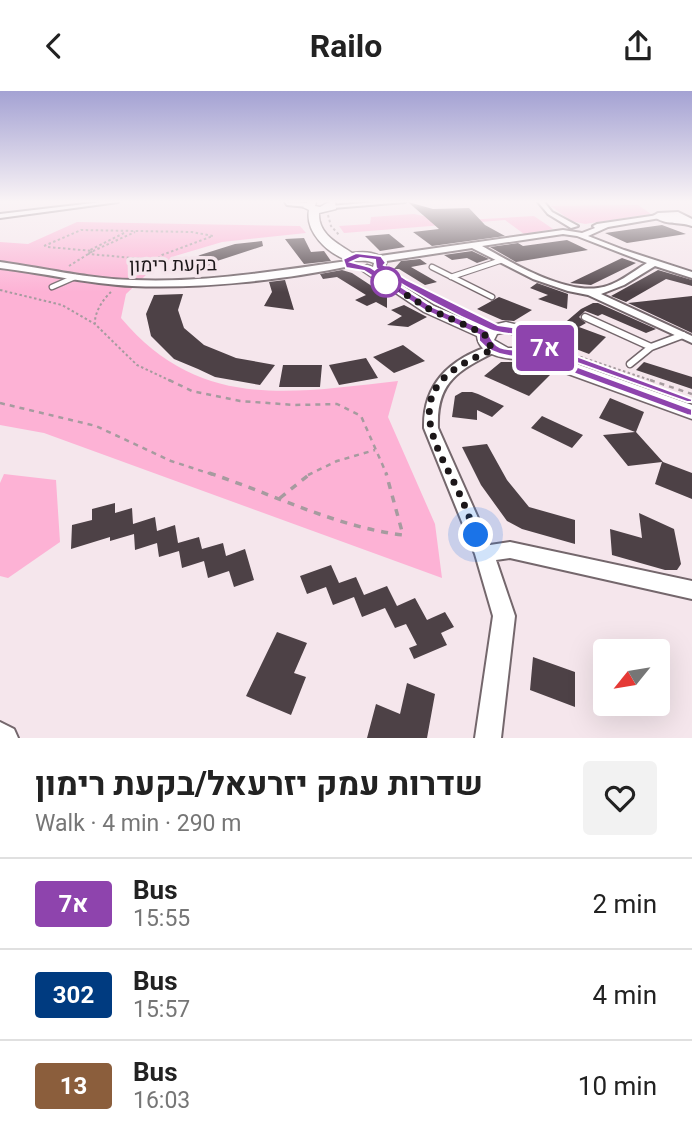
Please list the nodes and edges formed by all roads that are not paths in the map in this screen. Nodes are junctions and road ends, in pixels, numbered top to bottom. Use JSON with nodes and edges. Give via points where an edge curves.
{"nodes":[{"id":1,"x":317,"y":232,"type":"edge"},
{"id":2,"x":551,"y":232,"type":"edge"},
{"id":3,"x":585,"y":232,"type":"edge"},
{"id":4,"x":585,"y":232,"type":"edge"},
{"id":5,"x":475,"y":246,"type":"junction"},
{"id":6,"x":502,"y":260,"type":"junction"},
{"id":7,"x":364,"y":262,"type":"junction"},
{"id":8,"x":653,"y":263,"type":"junction"},
{"id":9,"x":0,"y":265,"type":"edge"},
{"id":10,"x":432,"y":267,"type":"dead end"},
{"id":11,"x":76,"y":272,"type":"junction"},
{"id":12,"x":692,"y":272,"type":"edge"},
{"id":13,"x":451,"y":277,"type":"junction"},
{"id":14,"x":52,"y":287,"type":"dead end"},
{"id":15,"x":590,"y":292,"type":"junction"},
{"id":16,"x":492,"y":297,"type":"dead end"},
{"id":17,"x":585,"y":317,"type":"dead end"},
{"id":18,"x":491,"y":337,"type":"junction"},
{"id":19,"x":687,"y":338,"type":"edge"},
{"id":20,"x":651,"y":347,"type":"junction"},
{"id":21,"x":532,"y":349,"type":"junction"},
{"id":22,"x":629,"y":364,"type":"dead end"},
{"id":23,"x":692,"y":396,"type":"edge"},
{"id":24,"x":692,"y":412,"type":"edge"},
{"id":25,"x":484,"y":554,"type":"junction"},
{"id":26,"x":692,"y":590,"type":"edge"},
{"id":27,"x":0,"y":735,"type":"edge"},
{"id":28,"x":5,"y":738,"type":"edge"},
{"id":29,"x":488,"y":738,"type":"edge"}],
"edges":[{"from":1,"to":7,"type":"main road"},
{"from":2,"to":5,"type":"street","name":"בקעת רימון"},
{"from":3,"to":8,"type":"street"},
{"from":4,"to":12,"type":"street"},
{"from":5,"to":6,"type":"street"},
{"from":5,"to":7,"type":"street","name":"בקעת רימון"},
{"from":6,"to":13,"type":"lane"},
{"from":6,"to":15,"type":"street"},
{"from":7,"to":11,"type":"street","name":"בקעת רימון","via":[[186,283],[133,283]]},
{"from":7,"to":18,"type":"main road","via":[[429,309]]},
{"from":8,"to":12,"type":"street"},
{"from":8,"to":15,"type":"street","via":[[605,289]]},
{"from":9,"to":11,"type":"street","name":"בקעת רימון"},
{"from":10,"to":13,"type":"lane"},
{"from":11,"to":14,"type":"lane"},
{"from":13,"to":16,"type":"lane"},
{"from":15,"to":19,"type":"street"},
{"from":17,"to":20,"type":"lane"},
{"from":18,"to":21,"type":"main road","via":[[514,354]]},
{"from":18,"to":21,"type":"main road","via":[[523,331],[533,338]]},
{"from":18,"to":25,"type":"street","via":[[442,380],[429,410],[440,452]]},
{"from":19,"to":20,"type":"lane"},
{"from":20,"to":22,"type":"lane"},
{"from":21,"to":23,"type":"main road"},
{"from":21,"to":24,"type":"main road"},
{"from":25,"to":26,"type":"street","via":[[510,550]]},
{"from":25,"to":29,"type":"street","via":[[504,616]]},
{"from":27,"to":28,"type":"street"}]}
